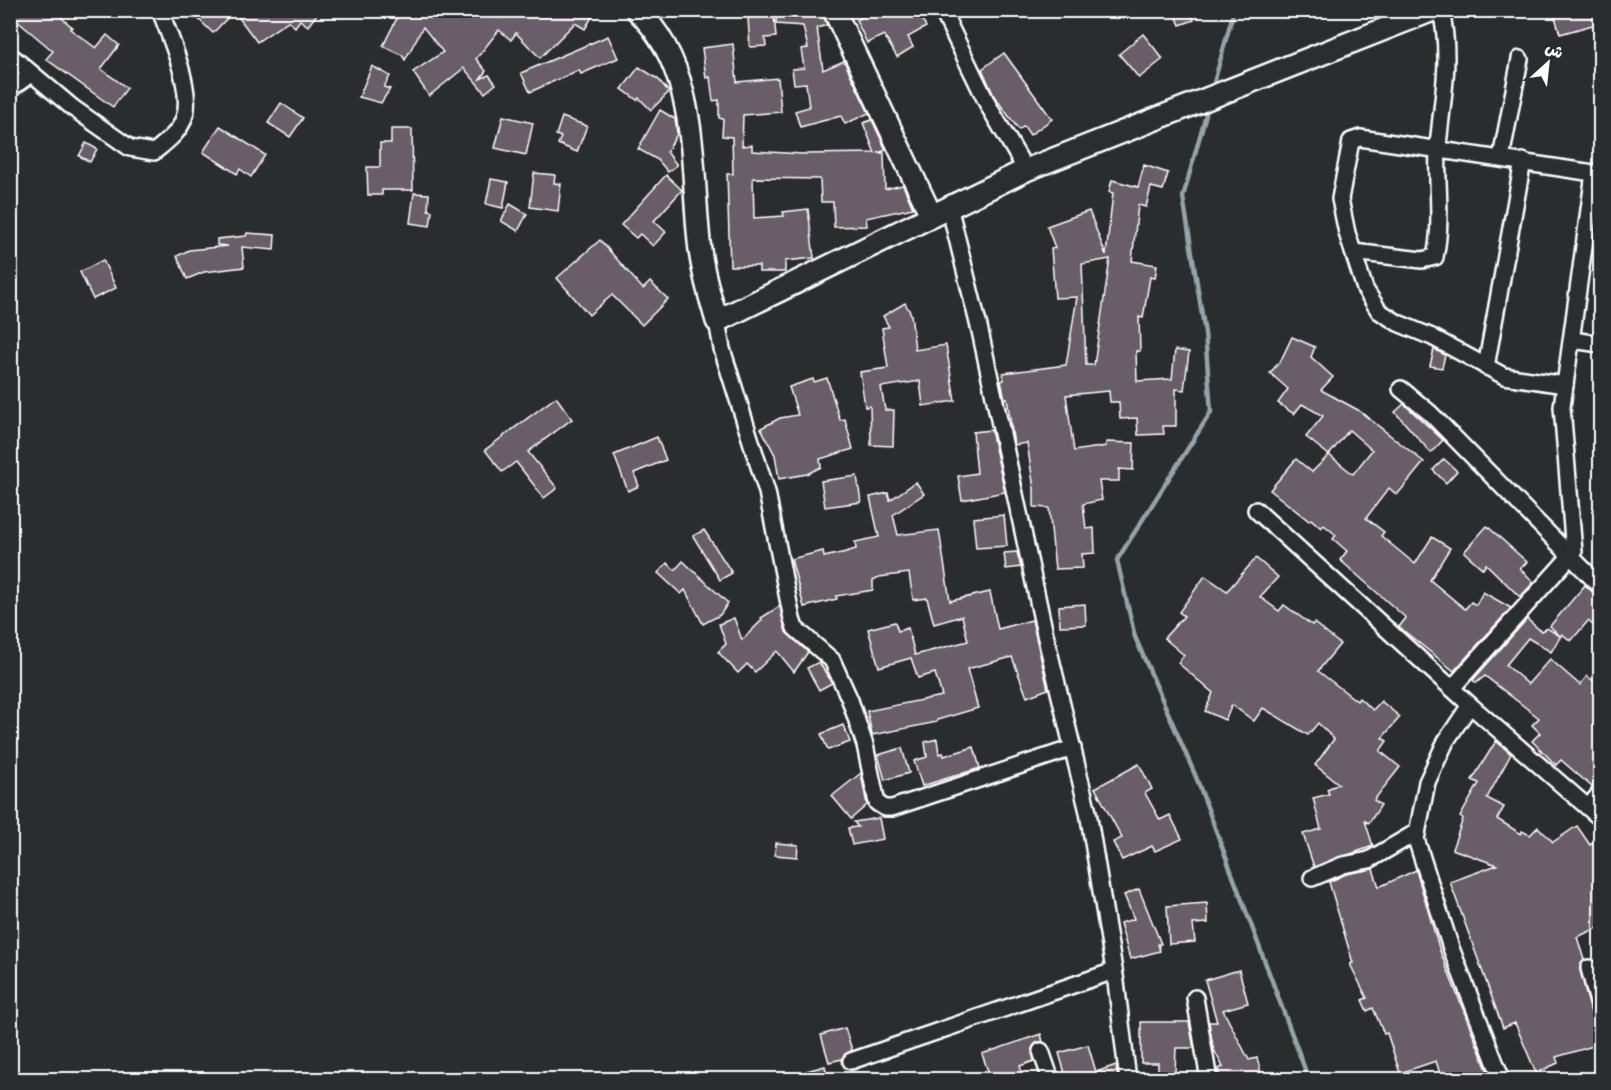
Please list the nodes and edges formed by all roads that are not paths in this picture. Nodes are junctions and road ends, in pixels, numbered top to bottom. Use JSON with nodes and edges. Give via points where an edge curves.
{"nodes":[{"id":1,"x":160,"y":10,"type":"edge"},
{"id":2,"x":637,"y":10,"type":"edge"},
{"id":3,"x":834,"y":10,"type":"edge"},
{"id":4,"x":942,"y":10,"type":"edge"},
{"id":5,"x":1433,"y":10,"type":"edge"},
{"id":6,"x":1441,"y":10,"type":"edge"},
{"id":7,"x":10,"y":55,"type":"edge"},
{"id":8,"x":1520,"y":59,"type":"dead end"},
{"id":9,"x":31,"y":74,"type":"junction"},
{"id":10,"x":10,"y":89,"type":"edge"},
{"id":11,"x":1438,"y":149,"type":"junction"},
{"id":12,"x":1501,"y":158,"type":"junction"},
{"id":13,"x":1522,"y":161,"type":"junction"},
{"id":14,"x":1026,"y":170,"type":"junction"},
{"id":15,"x":1597,"y":173,"type":"edge"},
{"id":16,"x":940,"y":211,"type":"junction"},
{"id":17,"x":1353,"y":252,"type":"junction"},
{"id":18,"x":717,"y":321,"type":"junction"},
{"id":19,"x":1572,"y":340,"type":"junction"},
{"id":20,"x":1600,"y":344,"type":"edge"},
{"id":21,"x":1486,"y":367,"type":"junction"},
{"id":22,"x":1565,"y":385,"type":"junction"},
{"id":23,"x":1401,"y":388,"type":"dead end"},
{"id":24,"x":1256,"y":510,"type":"dead end"},
{"id":25,"x":1570,"y":558,"type":"junction"},
{"id":26,"x":1600,"y":586,"type":"edge"},
{"id":27,"x":1453,"y":687,"type":"junction"},
{"id":28,"x":1470,"y":705,"type":"junction"},
{"id":29,"x":1073,"y":748,"type":"junction"},
{"id":30,"x":1600,"y":793,"type":"edge"},
{"id":31,"x":1588,"y":807,"type":"junction"},
{"id":32,"x":1600,"y":818,"type":"edge"},
{"id":33,"x":1417,"y":832,"type":"junction"},
{"id":34,"x":1312,"y":878,"type":"dead end"},
{"id":35,"x":1589,"y":968,"type":"dead end"},
{"id":36,"x":1114,"y":971,"type":"junction"},
{"id":37,"x":1195,"y":999,"type":"dead end"},
{"id":38,"x":1600,"y":1010,"type":"edge"},
{"id":39,"x":1041,"y":1051,"type":"dead end"},
{"id":40,"x":851,"y":1061,"type":"dead end"},
{"id":41,"x":1051,"y":1080,"type":"edge"},
{"id":42,"x":1128,"y":1080,"type":"edge"},
{"id":43,"x":1209,"y":1080,"type":"edge"},
{"id":44,"x":1502,"y":1080,"type":"edge"}],
"edges":[{"from":1,"to":9,"type":"street","via":[[188,103],[174,136],[154,152],[130,148]]},
{"from":2,"to":18,"type":"main road","via":[[665,46],[681,91],[696,169],[705,282]]},
{"from":3,"to":16,"type":"main road"},
{"from":4,"to":14,"type":"street","via":[[989,107]]},
{"from":5,"to":14,"type":"main road"},
{"from":6,"to":11,"type":"street","via":[[1448,56]]},
{"from":7,"to":9,"type":"street"},
{"from":8,"to":12,"type":"street"},
{"from":9,"to":10,"type":"street"},
{"from":11,"to":12,"type":"street"},
{"from":11,"to":17,"type":"street","via":[[1435,257],[1430,261]]},
{"from":11,"to":17,"type":"street","via":[[1360,138],[1351,141],[1340,199]]},
{"from":12,"to":13,"type":"street"},
{"from":13,"to":15,"type":"street"},
{"from":13,"to":21,"type":"street"},
{"from":14,"to":16,"type":"main road"},
{"from":15,"to":19,"type":"street"},
{"from":16,"to":18,"type":"main road"},
{"from":16,"to":29,"type":"street","via":[[980,331]]},
{"from":17,"to":21,"type":"street","via":[[1365,289],[1379,311]]},
{"from":18,"to":29,"type":"street","via":[[722,349],[767,492],[792,619],[795,628],[832,660],[865,746],[877,803],[892,808]]},
{"from":19,"to":20,"type":"street"},
{"from":19,"to":22,"type":"street"},
{"from":21,"to":22,"type":"street","via":[[1523,381]]},
{"from":22,"to":25,"type":"street","via":[[1562,407],[1576,547]]},
{"from":23,"to":25,"type":"street"},
{"from":24,"to":27,"type":"street"},
{"from":25,"to":26,"type":"street"},
{"from":25,"to":27,"type":"street"},
{"from":27,"to":28,"type":"street"},
{"from":28,"to":31,"type":"street"},
{"from":28,"to":33,"type":"street","via":[[1446,741],[1427,782]]},
{"from":29,"to":36,"type":"street","via":[[1088,812]]},
{"from":30,"to":31,"type":"street"},
{"from":31,"to":32,"type":"street"},
{"from":33,"to":34,"type":"street","via":[[1369,860],[1343,865]]},
{"from":33,"to":44,"type":"street","via":[[1425,870],[1451,948]]},
{"from":35,"to":38,"type":"street"},
{"from":36,"to":40,"type":"street"},
{"from":36,"to":42,"type":"street"},
{"from":37,"to":43,"type":"street"},
{"from":39,"to":41,"type":"street"}]}
